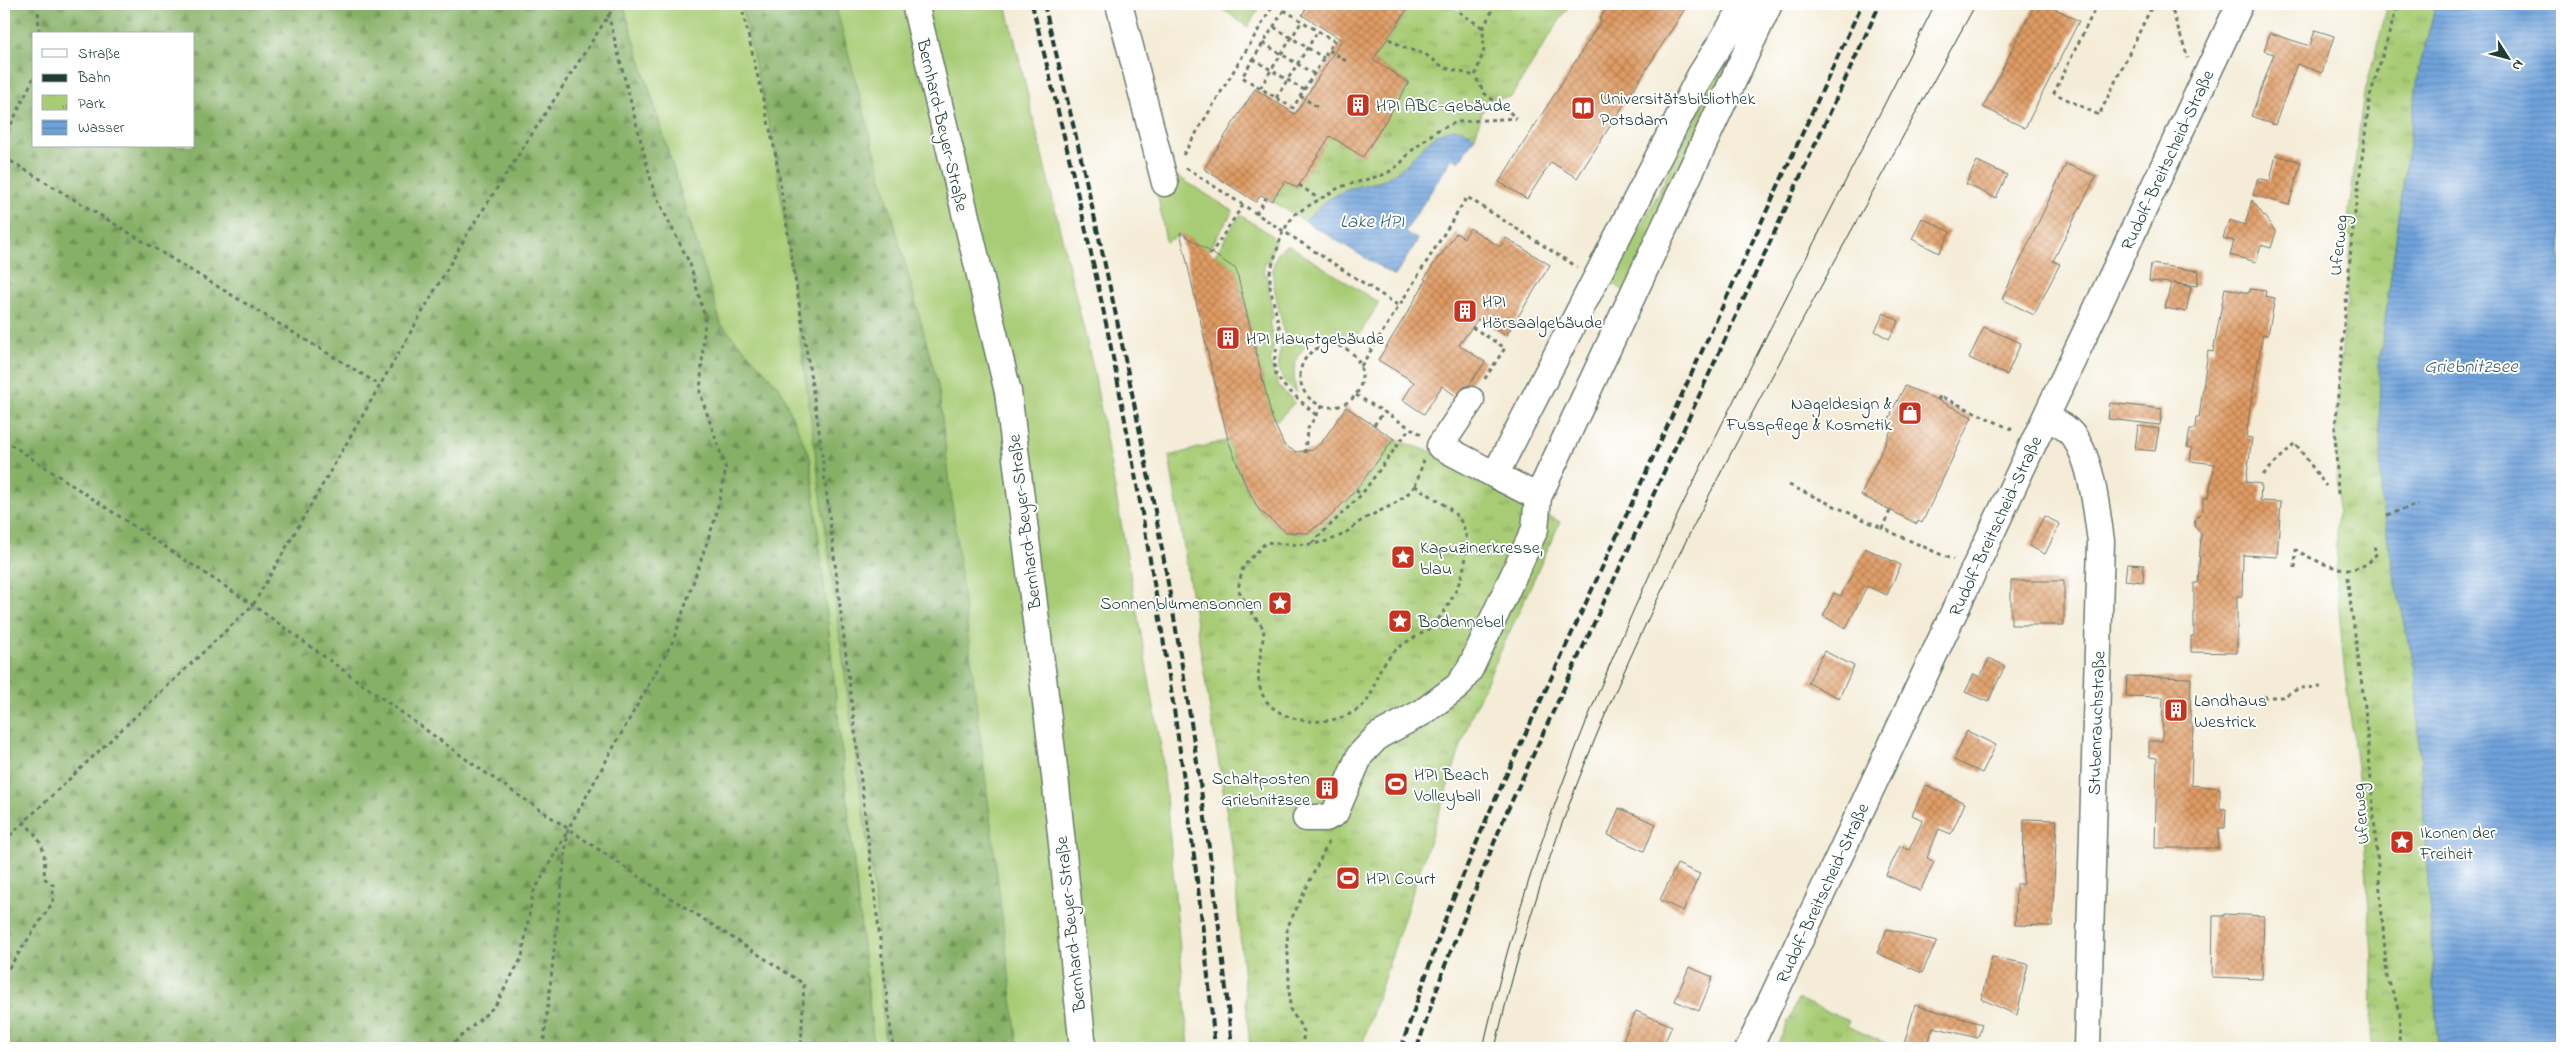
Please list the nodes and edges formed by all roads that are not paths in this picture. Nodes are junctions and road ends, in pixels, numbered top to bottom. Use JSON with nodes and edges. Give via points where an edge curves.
{"nodes":[{"id":1,"x":914,"y":4,"type":"edge"},
{"id":2,"x":1119,"y":4,"type":"edge"},
{"id":3,"x":1745,"y":4,"type":"edge"},
{"id":4,"x":1768,"y":4,"type":"edge"},
{"id":5,"x":2240,"y":4,"type":"edge"},
{"id":6,"x":1165,"y":183,"type":"dead end"},
{"id":7,"x":1471,"y":400,"type":"road end"},
{"id":8,"x":2046,"y":418,"type":"junction"},
{"id":9,"x":1495,"y":475,"type":"junction"},
{"id":10,"x":1538,"y":498,"type":"junction"},
{"id":11,"x":1306,"y":818,"type":"dead end"},
{"id":12,"x":1083,"y":1048,"type":"edge"},
{"id":13,"x":1749,"y":1048,"type":"edge"},
{"id":14,"x":2087,"y":1048,"type":"edge"}],
"edges":[{"from":1,"to":12,"type":"street","name":"Bernhard-Beyer-Straße","via":[[1008,392],[1055,776]]},
{"from":2,"to":6,"type":"street"},
{"from":3,"to":9,"type":"street","via":[[1700,76]]},
{"from":4,"to":10,"type":"street"},
{"from":5,"to":8,"type":"street","name":"Rudolf-Breitscheid-Straße"},
{"from":7,"to":9,"type":"street","via":[[1440,446]]},
{"from":8,"to":13,"type":"street","name":"Rudolf-Breitscheid-Straße"},
{"from":8,"to":14,"type":"street","name":"Stubenrauchstraße","via":[[2064,427],[2084,455],[2100,541]]},
{"from":9,"to":10,"type":"street"},
{"from":10,"to":11,"type":"street","via":[[1535,529],[1466,675],[1458,686],[1422,712],[1378,736],[1360,755],[1335,813],[1326,818]]}]}
